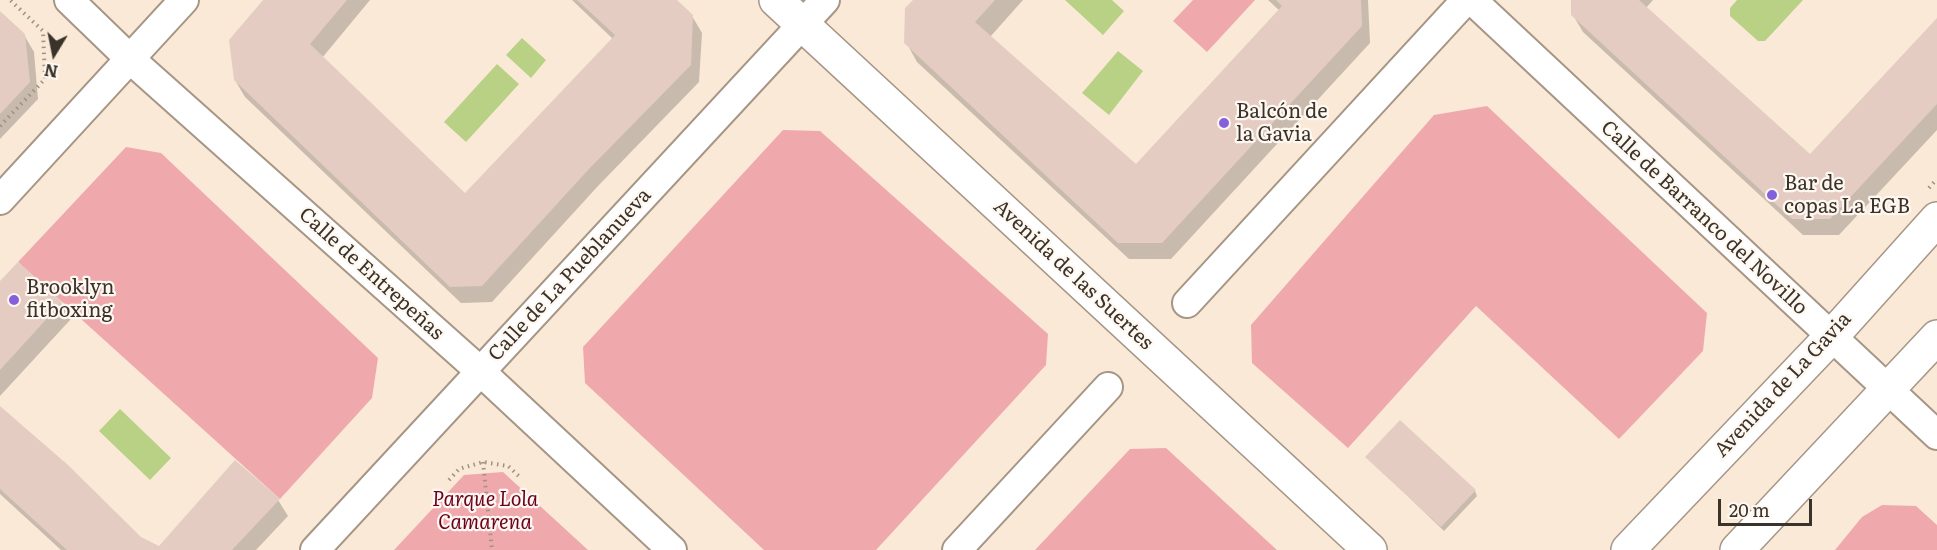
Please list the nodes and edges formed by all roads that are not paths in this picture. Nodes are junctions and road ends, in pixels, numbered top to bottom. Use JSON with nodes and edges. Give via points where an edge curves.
{"nodes":[{"id":1,"x":69,"y":0,"type":"edge"},
{"id":2,"x":184,"y":0,"type":"edge"},
{"id":3,"x":776,"y":0,"type":"edge"},
{"id":4,"x":825,"y":0,"type":"edge"},
{"id":5,"x":1466,"y":0,"type":"edge"},
{"id":6,"x":1472,"y":0,"type":"edge"},
{"id":7,"x":803,"y":25,"type":"junction"},
{"id":8,"x":130,"y":59,"type":"junction"},
{"id":9,"x":0,"y":200,"type":"edge"},
{"id":10,"x":1937,"y":219,"type":"edge"},
{"id":11,"x":1187,"y":303,"type":"dead end"},
{"id":12,"x":1832,"y":336,"type":"junction"},
{"id":13,"x":1937,"y":337,"type":"edge"},
{"id":14,"x":480,"y":371,"type":"junction"},
{"id":15,"x":1108,"y":387,"type":"dead end"},
{"id":16,"x":1888,"y":391,"type":"junction"},
{"id":17,"x":1937,"y":435,"type":"edge"},
{"id":18,"x":315,"y":550,"type":"edge"},
{"id":19,"x":672,"y":550,"type":"edge"},
{"id":20,"x":957,"y":550,"type":"edge"},
{"id":21,"x":1371,"y":550,"type":"edge"},
{"id":22,"x":1628,"y":550,"type":"edge"},
{"id":23,"x":1737,"y":550,"type":"edge"}],
"edges":[{"from":1,"to":8,"type":"street","name":"Calle de Entrepeñas"},
{"from":2,"to":8,"type":"street"},
{"from":3,"to":7,"type":"main road","name":"Avenida de las Suertes"},
{"from":4,"to":7,"type":"street","name":"Calle de La Pueblanueva"},
{"from":5,"to":11,"type":"street"},
{"from":6,"to":12,"type":"street","name":"Calle de Barranco del Novillo"},
{"from":7,"to":14,"type":"street","name":"Calle de La Pueblanueva"},
{"from":7,"to":21,"type":"main road","name":"Avenida de las Suertes"},
{"from":8,"to":9,"type":"street"},
{"from":8,"to":14,"type":"street","name":"Calle de Entrepeñas"},
{"from":10,"to":12,"type":"main road","name":"Avenida de La Gavia"},
{"from":12,"to":16,"type":"street","name":"Calle de Barranco del Novillo"},
{"from":12,"to":22,"type":"main road","name":"Avenida de La Gavia"},
{"from":13,"to":16,"type":"main road"},
{"from":14,"to":18,"type":"street","name":"Calle de La Pueblanueva"},
{"from":14,"to":19,"type":"street","name":"Calle de Entrepeñas"},
{"from":15,"to":20,"type":"street"},
{"from":16,"to":17,"type":"street","name":"Calle de Barranco del Novillo"},
{"from":16,"to":23,"type":"main road"}]}
